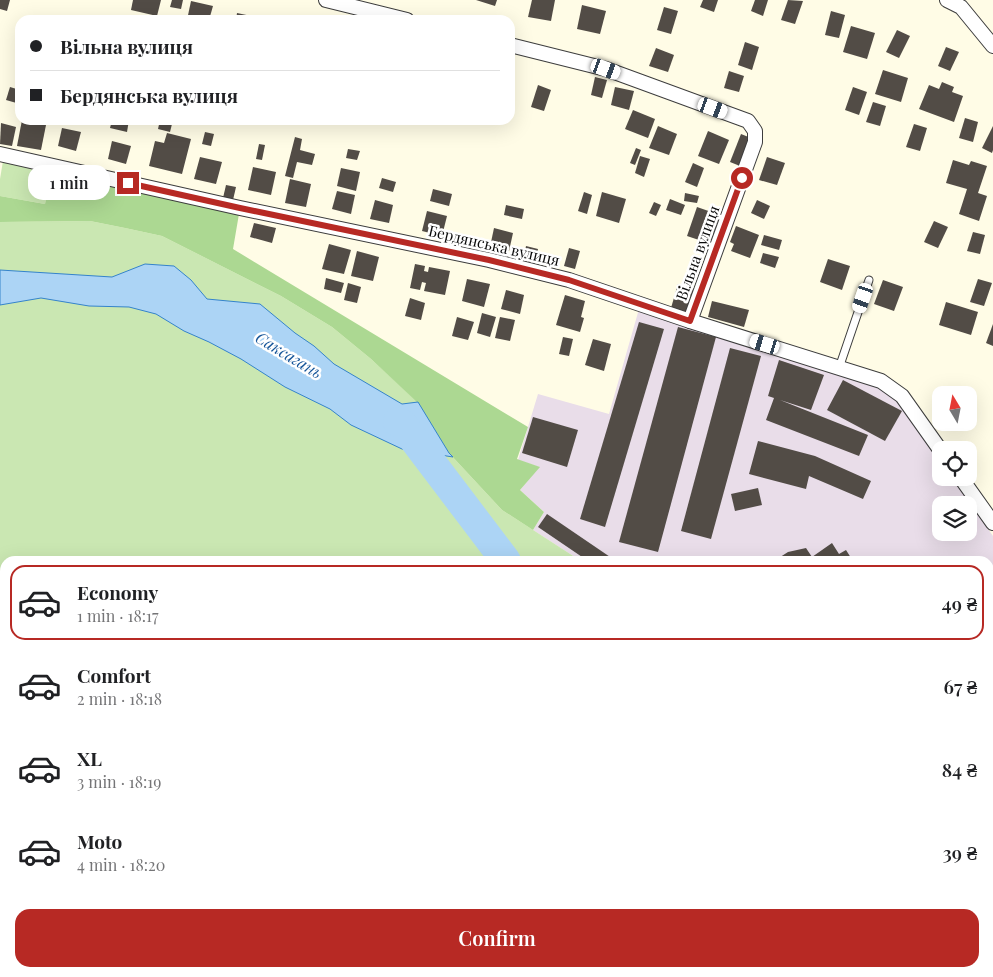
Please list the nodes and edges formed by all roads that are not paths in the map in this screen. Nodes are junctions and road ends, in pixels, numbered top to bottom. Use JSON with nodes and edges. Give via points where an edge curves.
{"nodes":[{"id":1,"x":326,"y":0,"type":"edge"},
{"id":2,"x":947,"y":0,"type":"edge"},
{"id":3,"x":965,"y":4,"type":"edge"},
{"id":4,"x":388,"y":15,"type":"edge"},
{"id":5,"x":515,"y":46,"type":"edge"},
{"id":6,"x":993,"y":46,"type":"edge"},
{"id":7,"x":0,"y":154,"type":"edge"},
{"id":8,"x":869,"y":280,"type":"dead end"},
{"id":9,"x":690,"y":321,"type":"junction"},
{"id":10,"x":839,"y":368,"type":"junction"},
{"id":11,"x":934,"y":441,"type":"edge"},
{"id":12,"x":966,"y":486,"type":"edge"},
{"id":13,"x":993,"y":523,"type":"edge"}],
"edges":[{"from":1,"to":4,"type":"street"},
{"from":2,"to":3,"type":"street"},
{"from":3,"to":6,"type":"street"},
{"from":5,"to":9,"type":"street","name":"Вільна вулиця","via":[[606,69],[748,121],[754,131],[755,142]]},
{"from":7,"to":9,"type":"street","name":"Бердянська вулиця","via":[[489,260],[569,280]]},
{"from":8,"to":10,"type":"lane"},
{"from":9,"to":10,"type":"street","name":"Бердянська вулиця"},
{"from":10,"to":11,"type":"street","name":"Бердянська вулиця","via":[[881,381],[902,396]]},
{"from":12,"to":13,"type":"street"}]}
